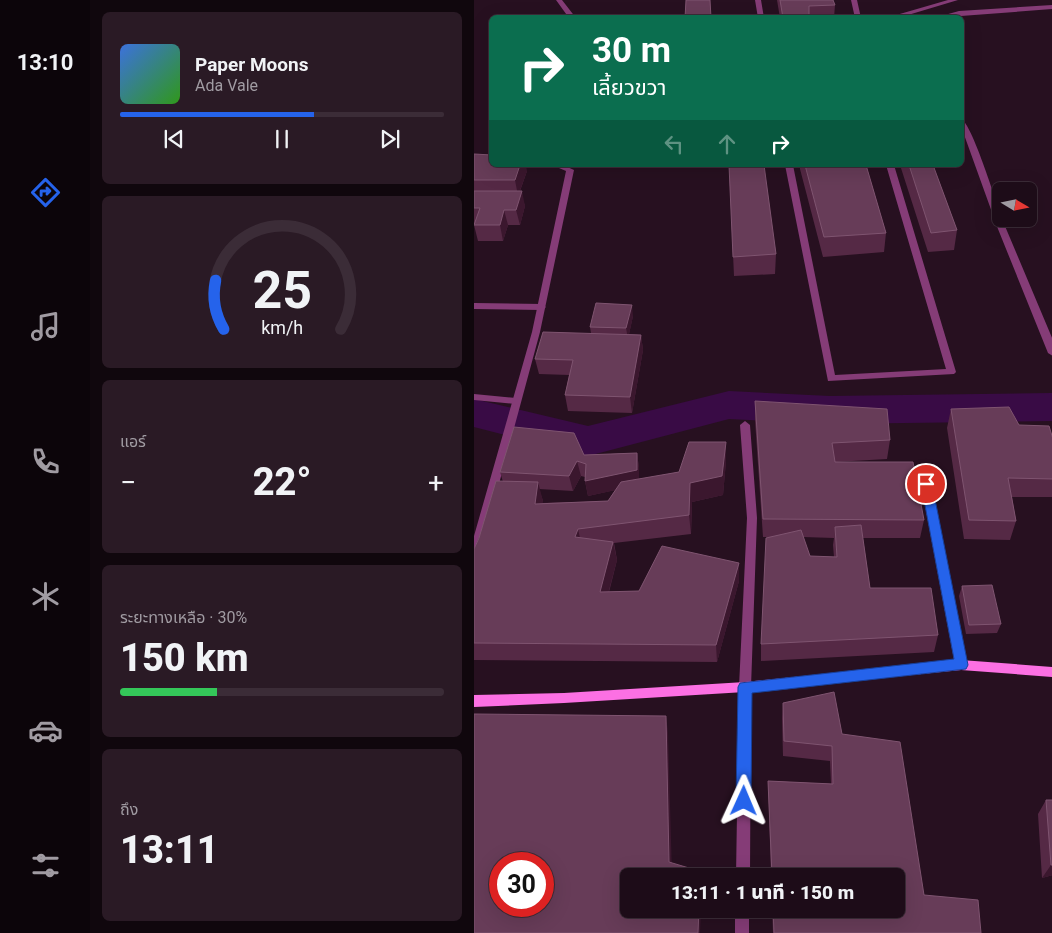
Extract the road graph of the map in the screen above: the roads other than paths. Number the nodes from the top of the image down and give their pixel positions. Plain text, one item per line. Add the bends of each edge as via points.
1 (559, 0) edge
2 (758, 0) edge
3 (854, 0) edge
4 (954, 0) edge
5 (1052, 7) edge
6 (571, 15) edge
7 (760, 15) edge
8 (857, 15) edge
9 (900, 15) edge
10 (950, 15) edge
11 (964, 126) edge
12 (562, 167) edge
13 (789, 167) edge
14 (891, 167) edge
15 (474, 306) edge
16 (542, 307) junction
17 (1052, 352) edge
18 (474, 397) edge
19 (515, 404) junction
20 (745, 425) dead end
21 (926, 484) dead end
22 (474, 548) edge
23 (962, 665) junction
24 (1052, 672) edge
25 (745, 687) junction
26 (474, 701) edge
27 (743, 868) edge
28 (742, 918) edge
29 (742, 933) edge

1 - 6 street
2 - 7 street
3 - 8 street
4 - 9 street
5 - 10 street
11 - 17 street
12 - 16 street via 570,170
13 - 14 street via 831,379 951,372
15 - 16 street
16 - 19 street
18 - 19 street
19 - 22 street
20 - 25 street via 752,518
21 - 23 street
23 - 24 street
23 - 25 street
25 - 26 street
25 - 27 street
28 - 29 street

